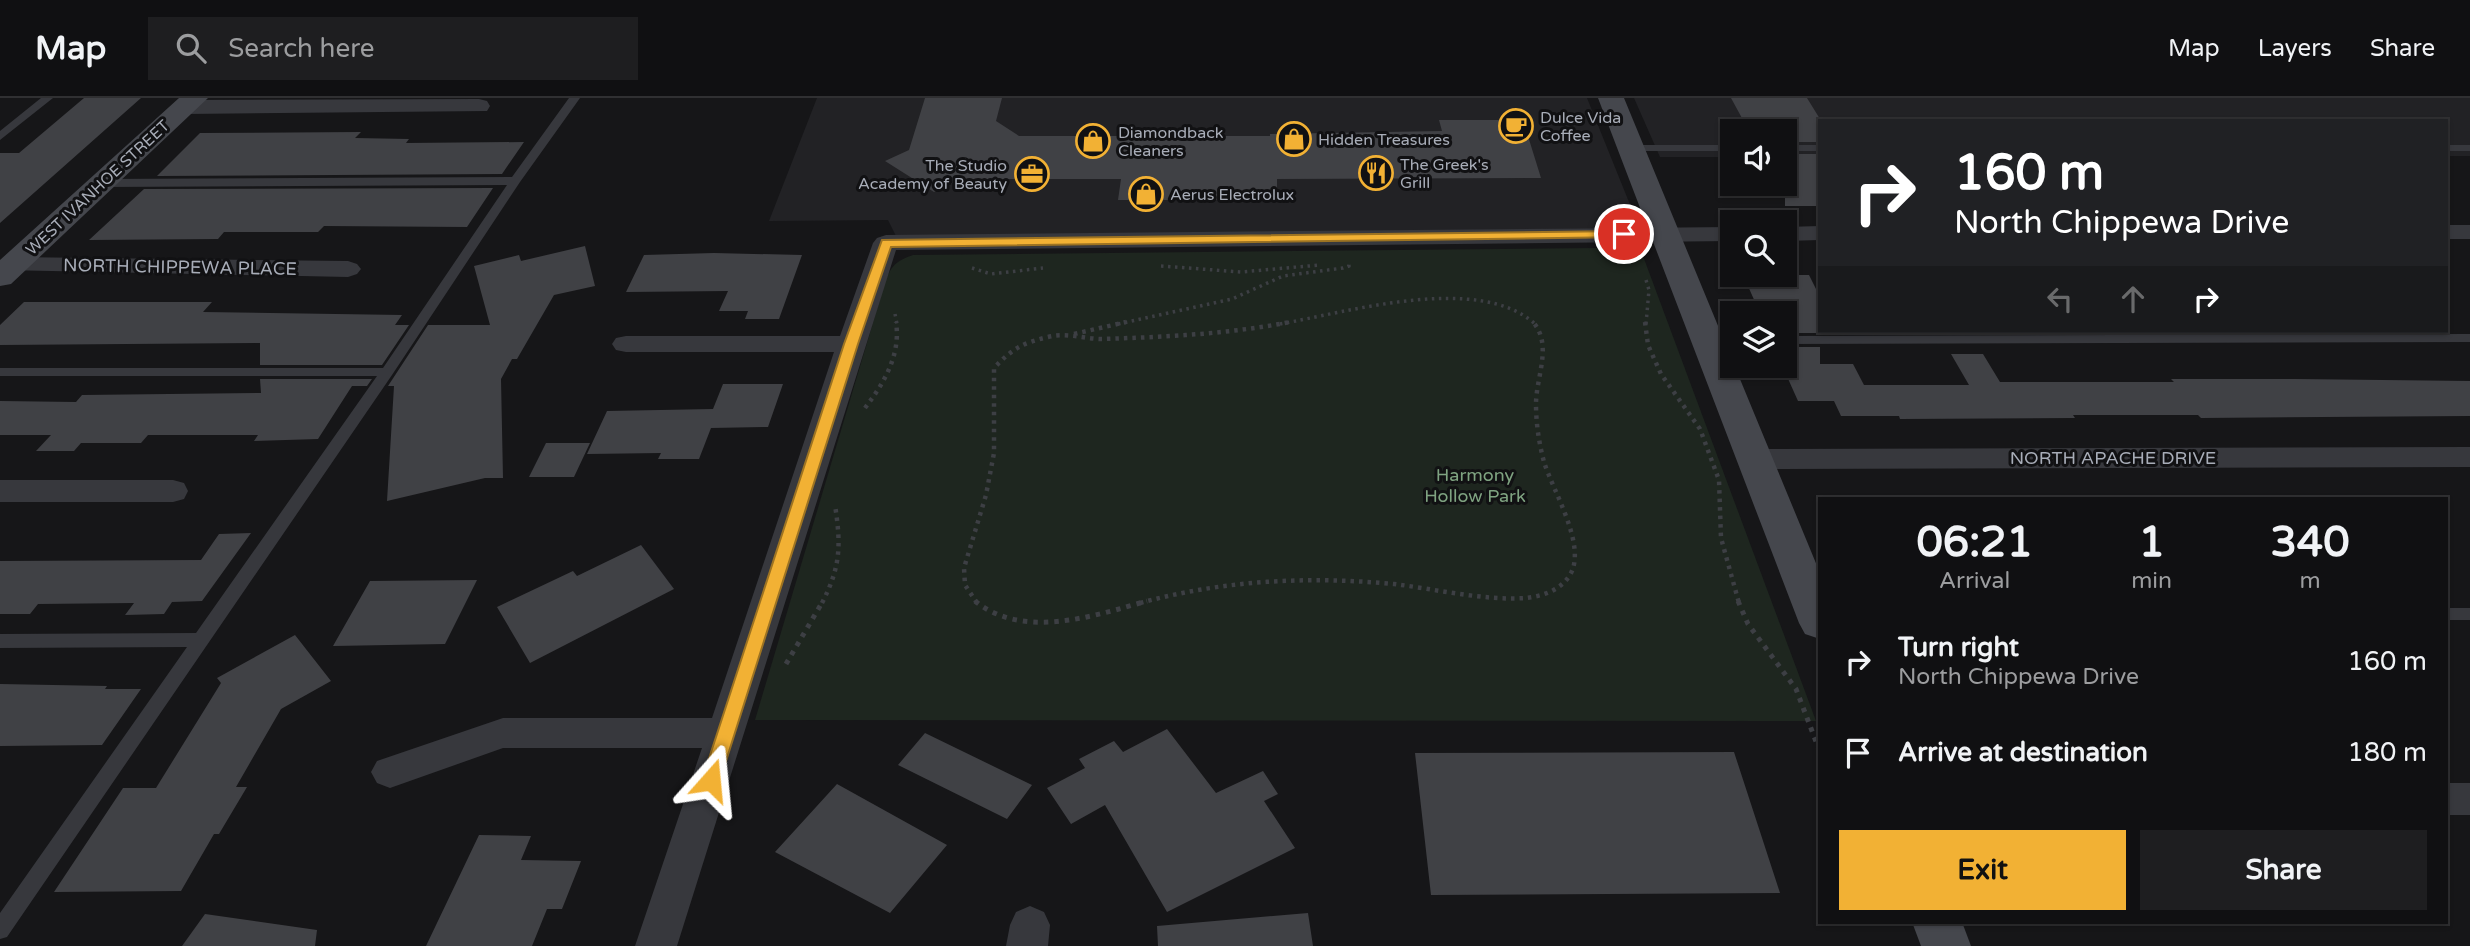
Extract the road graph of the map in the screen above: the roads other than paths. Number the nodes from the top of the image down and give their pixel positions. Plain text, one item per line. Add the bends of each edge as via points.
1 (48, 98) edge
2 (575, 98) edge
3 (1611, 98) edge
4 (190, 103) edge
5 (479, 106) dead end
6 (0, 137) edge
7 (1630, 148) junction
8 (1720, 148) edge
9 (1797, 148) edge
10 (1818, 148) edge
11 (2448, 148) edge
12 (2470, 149) edge
13 (514, 181) junction
14 (102, 183) junction
15 (2448, 232) edge
16 (2470, 232) edge
17 (1818, 233) edge
18 (1664, 234) junction
19 (1720, 234) edge
20 (1797, 234) edge
21 (348, 269) dead end
22 (6, 271) edge
23 (2470, 338) edge
24 (1720, 340) edge
25 (1797, 340) edge
26 (626, 344) dead end
27 (851, 344) junction
28 (0, 372) edge
29 (387, 372) junction
30 (1732, 378) edge
31 (2470, 457) edge
32 (1757, 459) junction
33 (0, 491) edge
34 (173, 491) dead end
35 (2448, 614) edge
36 (2470, 614) edge
37 (1818, 616) edge
38 (200, 640) junction
39 (0, 641) edge
40 (727, 733) junction
41 (390, 772) dead end
42 (2470, 799) edge
43 (2448, 800) edge
44 (1938, 924) edge
45 (0, 930) edge
46 (656, 946) edge
47 (1946, 946) edge

1 - 6 lane
2 - 13 lane
3 - 7 street
4 - 5 street
4 - 14 street, WEST IVANHOE STREET
7 - 8 lane
7 - 18 street
9 - 10 lane
11 - 12 lane
13 - 14 lane
13 - 29 lane
14 - 22 street, WEST IVANHOE STREET
15 - 16 street
17 - 20 street
18 - 19 street
18 - 24 street
18 - 27 street via 886,243
21 - 22 street, NORTH CHIPPEWA PLACE
23 - 25 lane
26 - 27 street
27 - 40 street
28 - 29 lane
29 - 38 lane
30 - 32 street
31 - 32 street, NORTH APACHE DRIVE
32 - 37 street
33 - 34 street
35 - 36 lane
38 - 39 lane
38 - 45 lane
40 - 41 street via 503,733
40 - 46 street
42 - 43 street
44 - 47 street

